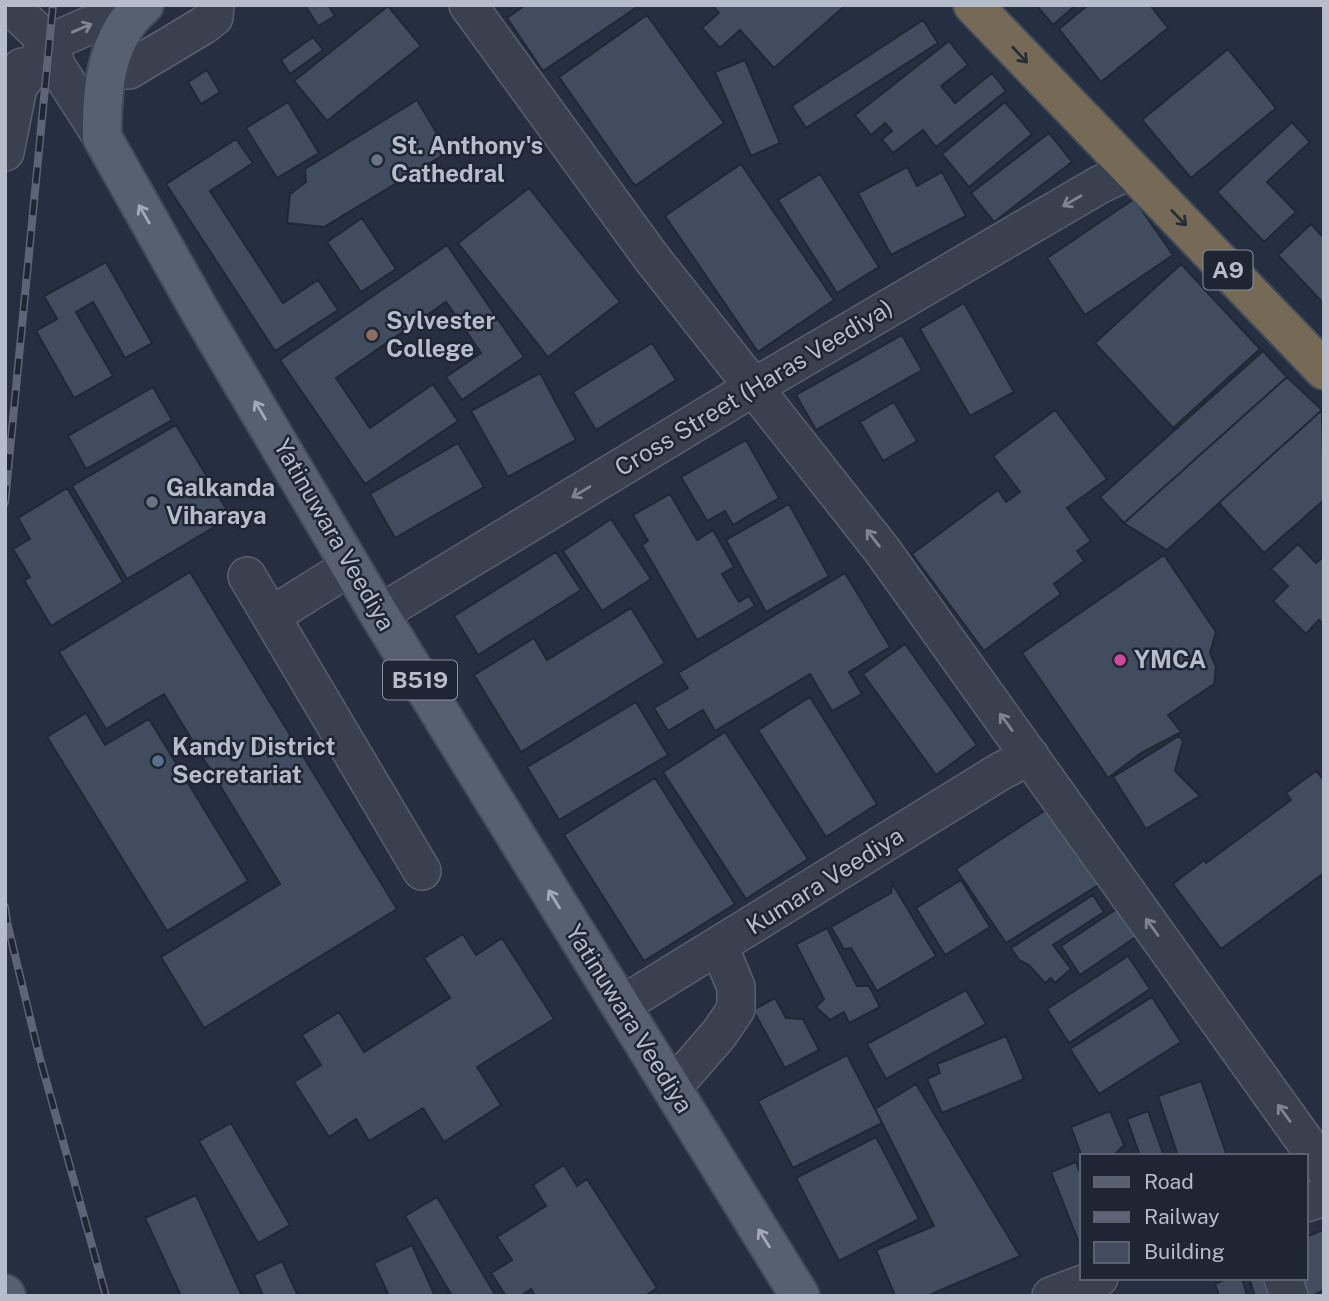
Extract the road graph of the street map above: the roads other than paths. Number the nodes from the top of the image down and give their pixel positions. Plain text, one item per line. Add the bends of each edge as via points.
1 (215, 5) edge
2 (468, 5) edge
3 (974, 5) edge
4 (9, 6) edge
5 (133, 6) edge
6 (49, 43) junction
7 (123, 57) junction
8 (17, 89) junction
9 (102, 137) junction
10 (8, 142) edge
11 (1132, 169) junction
12 (1324, 370) edge
13 (754, 387) junction
14 (351, 566) junction
15 (247, 576) dead end
16 (379, 614) junction
17 (271, 616) junction
18 (1030, 756) junction
19 (422, 871) dead end
20 (719, 946) junction
21 (620, 1006) junction
22 (672, 1088) junction
23 (1324, 1168) edge
24 (1095, 1280) edge
25 (800, 1296) edge
26 (1051, 1296) edge

1 - 7 street via 214,17 204,25
2 - 13 street via 651,257
3 -> 11 highway, A9
4 - 6 street
4 - 8 street via 23,42
6 -> 5 street
5 - 7 main road, Yatinuwara Veediya
6 - 8 street
6 - 9 street via 57,67
7 - 9 main road, Yatinuwara Veediya / B519 via 104,81
8 - 10 street
9 - 10 street via 64,104 45,97 25,107
14 -> 9 main road, Yatinuwara Veediya / B519
11 -> 12 highway, A9
11 -> 13 street, Cross Street (Haras Veediya)
13 -> 16 street, Cross Street (Haras Veediya)
18 -> 13 street via 882,550
14 - 16 main road, Yatinuwara Veediya / B519
14 - 17 street
15 - 17 street
21 -> 16 main road, Yatinuwara Veediya / B519
17 - 19 street
18 - 20 street, Kumara Veediya
23 -> 18 street
20 - 21 street, Kumara Veediya
20 - 22 street via 736,987 736,1009
21 - 22 main road, Yatinuwara Veediya / B519
25 -> 22 main road, Yatinuwara Veediya / B519
24 - 26 street

